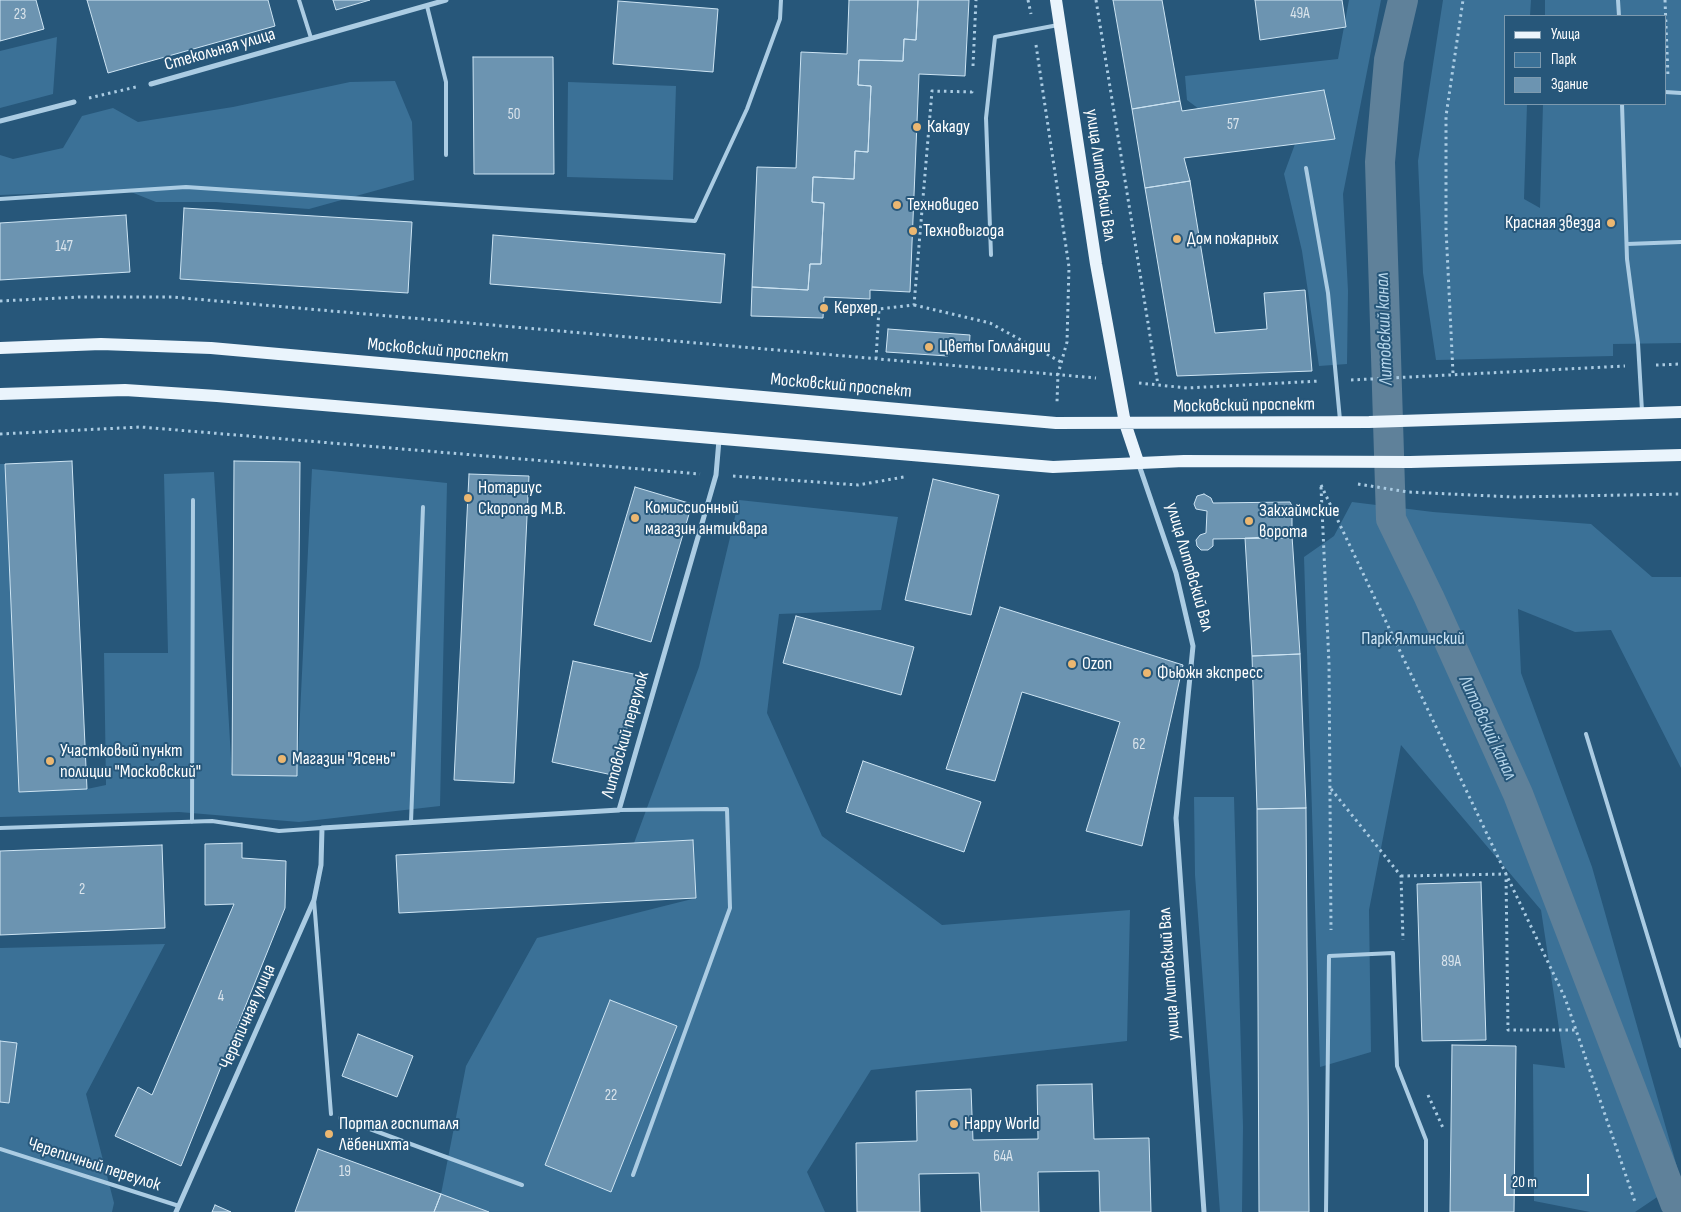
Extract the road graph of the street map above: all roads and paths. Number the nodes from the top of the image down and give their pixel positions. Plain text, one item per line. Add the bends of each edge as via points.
1 (299, 0) edge
2 (446, 0) edge
3 (781, 0) edge
4 (976, 0) edge
5 (1028, 0) edge
6 (1056, 0) edge
7 (1096, 0) edge
8 (1464, 0) edge
9 (1618, 0) edge
10 (1665, 0) edge
11 (426, 6) junction
12 (1619, 15) edge
13 (1666, 15) edge
14 (1060, 24) junction
15 (1666, 26) edge
16 (1034, 30) junction
17 (311, 38) junction
18 (973, 73) dead end
19 (1668, 78) dead end
20 (972, 83) dead end
21 (151, 84) joint
22 (1666, 92) edge
23 (1681, 93) edge
24 (74, 102) joint
25 (1622, 105) edge
26 (0, 121) edge
27 (446, 155) dead end
28 (1306, 168) dead end
29 (0, 199) edge
30 (1681, 242) edge
31 (1627, 244) junction
32 (991, 255) dead end
33 (0, 301) edge
34 (914, 305) junction
35 (0, 348) edge
36 (876, 359) junction
37 (1061, 362) junction
38 (1681, 364) edge
39 (1639, 365) junction
40 (1453, 373) junction
41 (1058, 374) junction
42 (1117, 380) junction
43 (1336, 380) junction
44 (1158, 385) junction
45 (0, 394) edge
46 (1681, 412) edge
47 (1642, 414) junction
48 (1340, 422) junction
49 (1125, 423) junction
50 (0, 434) edge
51 (719, 439) junction
52 (1681, 455) edge
53 (1138, 462) junction
54 (716, 475) junction
55 (910, 476) dead end
56 (1321, 479) dead end
57 (1321, 486) junction
58 (1371, 486) dead end
59 (1681, 494) edge
60 (193, 500) dead end
61 (423, 507) dead end
62 (1586, 734) dead end
63 (619, 810) junction
64 (192, 822) junction
65 (411, 822) junction
66 (0, 828) edge
67 (322, 828) junction
68 (1506, 874) junction
69 (1401, 876) dead end
70 (314, 900) junction
71 (1331, 930) dead end
72 (1576, 1030) junction
73 (1681, 1046) edge
74 (331, 1114) dead end
75 (340, 1118) dead end
76 (0, 1149) edge
77 (633, 1175) dead end
78 (522, 1185) dead end
79 (1635, 1202) dead end
80 (179, 1206) junction
81 (176, 1212) edge
82 (1204, 1212) edge
83 (1326, 1212) edge
84 (1426, 1212) edge

1 - 17 lane
2 - 11 street, Стекольная улица
3 - 29 lane via 780,19 747,109 695,221 186,187
4 - 18 path
5 - 16 path
6 - 14 main road, улица Литовский Вал
7 - 44 path
8 - 40 path via 1446,116 1446,228
9 - 12 lane
10 - 13 path
11 - 17 street, Стекольная улица
11 - 27 lane via 446,82
14 - 16 lane
14 - 42 main road, улица Литовский Вал
15 - 19 path
16 - 32 lane via 995,37 986,118
16 - 37 path via 1069,267 1067,342
17 - 21 street, Стекольная улица
20 - 34 path via 972,92 932,91
21 - 24 path, Стекольная улица
22 - 23 lane
24 - 26 street
25 - 31 lane
28 - 43 lane via 1328,293
30 - 31 lane
31 - 39 lane
33 - 36 path via 172,297
34 - 36 path via 879,309
34 - 37 path via 990,323
35 - 49 main road, Московский проспект via 101,344 211,348 1056,423
36 - 41 path
37 - 41 path
38 - 39 path
39 - 40 path
39 - 47 lane
40 - 43 path
41 - 42 path
42 - 44 path
42 - 49 main road, улица Литовский Вал
43 - 44 path via 1187,388
43 - 48 lane
45 - 51 main road via 125,390
46 - 47 main road, Московский проспект
47 - 48 main road, Московский проспект
48 - 49 main road, Московский проспект
49 - 53 main road, улица Литовский Вал
50 - 54 path via 141,427
51 - 53 main road via 1053,467
51 - 54 street, Литовский переулок
52 - 53 main road via 1410,462
53 - 82 street, улица Литовский Вал via 1176,574 1193,646 1176,818
54 - 55 path via 858,485
54 - 63 street, Литовский переулок
56 - 57 path
57 - 68 path
57 - 71 path via 1329,664
58 - 59 path via 1408,492 1514,497
60 - 64 lane
61 - 65 lane
62 - 73 lane
63 - 65 street, Литовский переулок
63 - 77 lane via 726,809 730,908
64 - 66 lane
64 - 67 lane via 278,831
65 - 67 street, Литовский переулок
67 - 70 street, Черепичная улица via 321,864
68 - 69 path
68 - 72 path via 1565,998
68 - 72 path via 1508,1030
70 - 74 lane
70 - 80 street, Черепичная улица
72 - 79 path
75 - 78 lane
76 - 80 lane, Черепичный переулок
80 - 81 street, Черепичная улица
83 - 84 lane via 1328,956 1393,953 1397,1066 1426,1140

